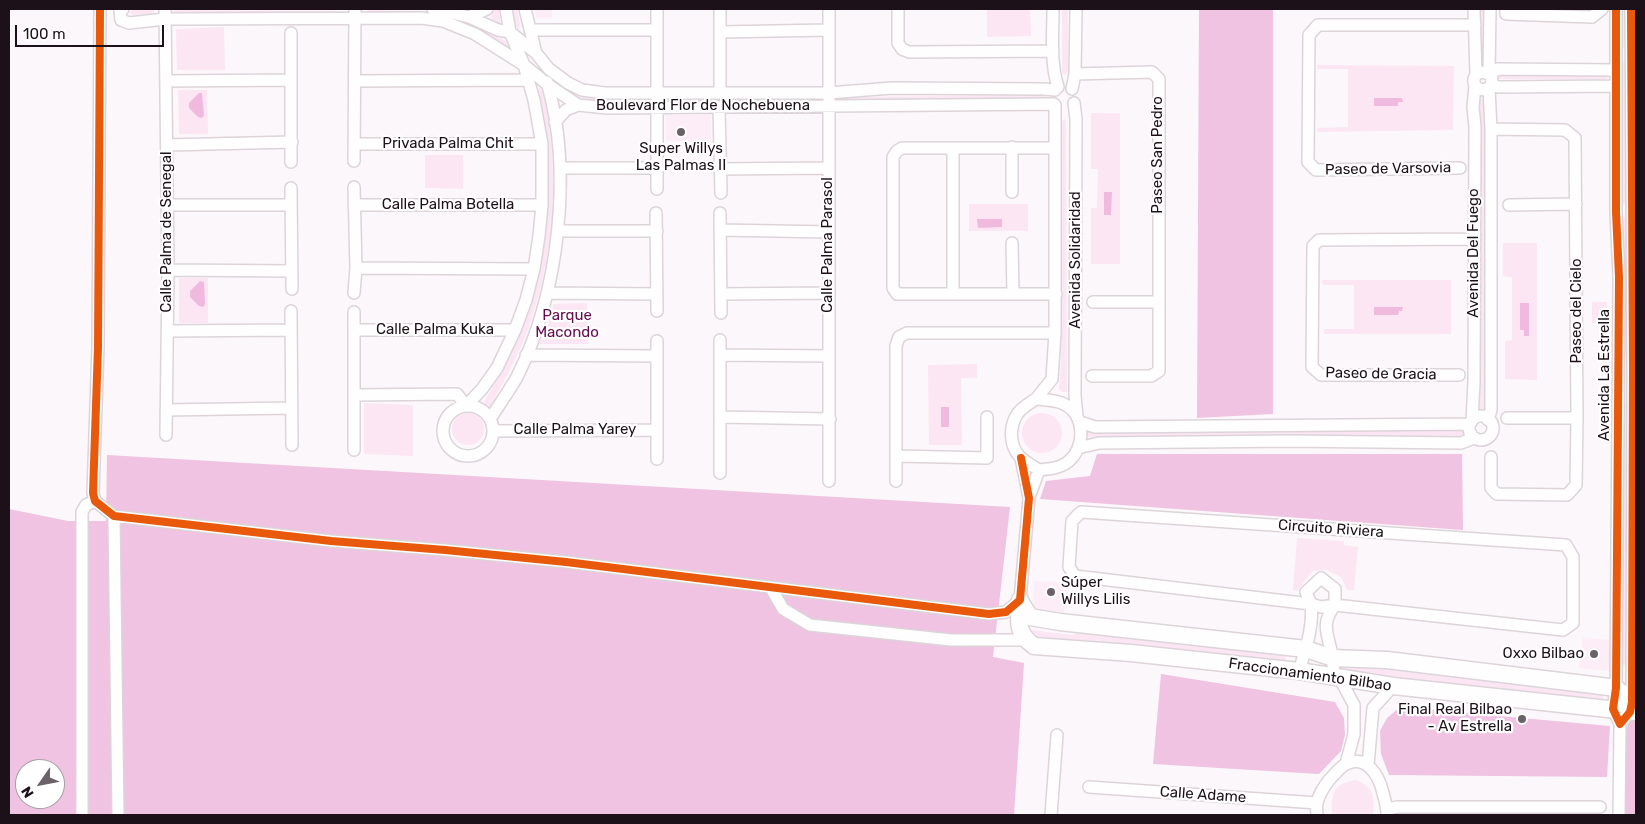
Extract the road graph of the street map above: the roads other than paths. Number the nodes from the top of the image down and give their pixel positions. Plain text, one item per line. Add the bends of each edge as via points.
1 (100, 9) edge
2 (433, 9) edge
3 (487, 9) edge
4 (506, 9) edge
5 (524, 9) edge
6 (656, 9) edge
7 (720, 9) edge
8 (828, 9) edge
9 (898, 9) edge
10 (1053, 9) edge
11 (1076, 9) edge
12 (1474, 9) edge
13 (1490, 9) edge
14 (1506, 9) edge
15 (1602, 9) edge
16 (1616, 9) edge
17 (1631, 9) edge
18 (122, 14) edge
19 (355, 14) edge
20 (468, 17) junction
21 (165, 19) edge
22 (100, 25) junction
23 (1470, 25) junction
24 (530, 30) junction
25 (656, 30) junction
26 (828, 30) junction
27 (510, 32) junction
28 (720, 32) junction
29 (291, 33) dead end
30 (1047, 51) junction
31 (536, 53) junction
32 (1616, 54) junction
33 (1631, 55) junction
34 (524, 65) junction
35 (1616, 70) junction
36 (1075, 74) junction
37 (291, 80) junction
38 (528, 80) junction
39 (1476, 80) junction
40 (166, 81) junction
41 (356, 81) junction
42 (1490, 81) junction
43 (547, 84) junction
44 (1616, 86) junction
45 (1057, 88) junction
46 (1072, 89) junction
47 (720, 92) junction
48 (828, 92) junction
49 (656, 93) junction
50 (1074, 103) junction
51 (1055, 104) junction
52 (578, 105) junction
53 (718, 106) junction
54 (829, 107) junction
55 (1634, 107) edge
56 (657, 108) junction
57 (555, 122) junction
58 (1495, 129) junction
59 (1633, 136) edge
60 (292, 142) junction
61 (355, 144) junction
62 (542, 144) junction
63 (167, 145) junction
64 (1012, 147) junction
65 (953, 148) junction
66 (1055, 148) junction
67 (291, 162) dead end
68 (354, 162) dead end
69 (560, 168) junction
70 (658, 168) junction
71 (828, 168) junction
72 (1460, 168) dead end
73 (719, 169) junction
74 (354, 187) dead end
75 (291, 188) dead end
76 (657, 189) dead end
77 (1012, 192) dead end
78 (720, 193) dead end
79 (1576, 204) junction
80 (291, 205) junction
81 (354, 205) junction
82 (542, 205) junction
83 (1509, 205) dead end
84 (167, 206) junction
85 (1616, 212) junction
86 (656, 213) dead end
87 (720, 213) dead end
88 (1632, 213) junction
89 (720, 230) junction
90 (558, 231) junction
91 (656, 231) junction
92 (829, 232) junction
93 (1470, 239) junction
94 (1012, 243) dead end
95 (356, 268) junction
96 (534, 268) junction
97 (168, 270) junction
98 (292, 271) junction
99 (292, 289) dead end
100 (1634, 289) edge
101 (354, 293) dead end
102 (547, 293) junction
103 (828, 293) junction
104 (1013, 293) junction
105 (656, 294) junction
106 (720, 294) junction
107 (953, 294) junction
108 (1056, 294) junction
109 (1093, 302) dead end
110 (1158, 302) junction
111 (1634, 310) edge
112 (291, 311) dead end
113 (354, 312) dead end
114 (657, 312) dead end
115 (721, 313) dead end
116 (291, 330) junction
117 (354, 330) junction
118 (515, 330) junction
119 (167, 331) junction
120 (1055, 333) junction
121 (720, 340) dead end
122 (657, 341) dead end
123 (526, 355) junction
124 (720, 355) junction
125 (657, 356) junction
126 (829, 356) junction
127 (1618, 366) junction
128 (1633, 366) junction
129 (1459, 375) dead end
130 (1092, 376) dead end
131 (1618, 392) junction
132 (1633, 393) junction
133 (355, 395) junction
134 (1036, 399) junction
135 (466, 406) junction
136 (291, 408) junction
137 (166, 410) junction
138 (721, 417) junction
139 (987, 418) dead end
140 (1507, 418) dead end
141 (1578, 418) junction
142 (490, 419) junction
143 (830, 419) junction
144 (1078, 420) junction
145 (1488, 420) junction
146 (1471, 422) junction
147 (657, 430) junction
148 (494, 431) junction
149 (166, 435) dead end
150 (1474, 438) junction
151 (292, 445) dead end
152 (1078, 448) junction
153 (354, 450) dead end
154 (897, 456) junction
155 (1490, 457) dead end
156 (657, 458) dead end
157 (1021, 458) junction
158 (1634, 463) edge
159 (1039, 470) junction
160 (720, 473) dead end
161 (830, 481) dead end
162 (896, 481) dead end
163 (1029, 498) junction
164 (95, 501) junction
165 (114, 516) junction
166 (771, 588) junction
167 (1020, 600) junction
168 (1311, 604) junction
169 (1335, 605) junction
170 (1026, 640) junction
171 (1307, 641) junction
172 (1333, 658) junction
173 (1299, 672) junction
174 (1338, 678) junction
175 (1393, 686) junction
176 (1616, 688) junction
177 (1613, 709) junction
178 (1631, 711) edge
179 (1057, 735) dead end
180 (1346, 764) junction
181 (1368, 765) junction
182 (1089, 787) dead end
183 (1317, 803) junction
184 (1600, 807) dead end
185 (1387, 812) edge
186 (82, 815) edge
187 (118, 815) edge
188 (1051, 815) edge
189 (1317, 815) edge
190 (1619, 815) edge

1 - 22 street
2 - 20 street, Boulevard Flor de Nochebuena
3 - 20 street
4 - 27 street
5 - 24 street
6 - 25 street
7 - 28 street
8 - 26 street, Calle Palma Parasol
9 - 30 street via 898,43 909,52
10 - 30 street
11 - 36 street
12 - 23 street, Avenida Del Fuego
13 - 42 street, Avenida Del Fuego
14 - 15 street via 1506,14 1592,17
16 - 32 street, Avenida La Estrella
17 - 33 street, Avenida La Estrella
18 - 21 street, Boulevard Flor de Nochebuena via 129,24
18 - 22 street, Boulevard Flor de Nochebuena
19 - 21 street, Boulevard Flor de Nochebuena
19 - 34 street, Boulevard Flor de Nochebuena via 443,22 475,34
19 - 41 street
20 - 27 street, Boulevard Flor de Nochebuena
21 - 40 street, Calle Palma de Senegal
22 - 164 street
23 - 39 street, Avenida Del Fuego
23 - 72 street, Paseo de Varsovia via 1318,25 1309,35 1308,162 1316,170
24 - 25 street
24 - 31 street
25 - 49 street
26 - 28 street
26 - 48 street, Calle Palma Parasol
27 - 31 street, Boulevard Flor de Nochebuena
27 - 34 street
28 - 47 street
29 - 37 street
30 - 45 street
31 - 43 street
31 - 49 street, Boulevard Flor de Nochebuena via 549,68 582,90
32 - 33 street
32 - 35 street, Avenida La Estrella
33 - 55 street, Avenida La Estrella
34 - 38 street
34 - 43 street, Boulevard Flor de Nochebuena
35 - 42 street via 1497,69
35 - 44 street, Avenida La Estrella
36 - 46 street
36 - 110 street, Paseo San Pedro via 1152,72 1159,79
37 - 40 street
37 - 60 street
38 - 41 street via 500,76
38 - 62 street
39 - 42 street via 1481,72
39 - 42 street via 1480,90 1486,90
39 - 93 street, Avenida Del Fuego
40 - 63 street, Calle Palma de Senegal
41 - 61 street
42 - 44 street via 1500,87
42 - 58 street, Avenida Del Fuego
43 - 52 street, Boulevard Flor de Nochebuena
43 - 57 street
44 - 85 street, Avenida La Estrella
45 - 46 street via 1066,86
45 - 48 street, Boulevard Flor de Nochebuena via 892,88
45 - 51 street via 1053,97
46 - 50 street
47 - 48 street, Boulevard Flor de Nochebuena
47 - 49 street, Boulevard Flor de Nochebuena
48 - 54 street, Calle Palma Parasol
49 - 56 street
50 - 51 street via 1064,109
50 - 144 street, Avenida Solidaridad via 1075,395
51 - 54 street, Boulevard Flor de Nochebuena
51 - 66 street, Avenida Solidaridad
52 - 56 street, Boulevard Flor de Nochebuena
52 - 57 street via 566,110
53 - 54 street, Boulevard Flor de Nochebuena
53 - 56 street, Boulevard Flor de Nochebuena
53 - 73 street
54 - 71 street, Calle Palma Parasol
55 - 59 street, Avenida La Estrella
56 - 70 street
57 - 69 street
58 - 79 street, Paseo del Cielo via 1565,130 1575,138
58 - 145 street, Avenida Del Fuego via 1491,410
59 - 88 street, Avenida La Estrella
60 - 63 street
60 - 67 street
61 - 62 street, Privada Palma Chit
61 - 68 street
62 - 82 street
63 - 84 street, Calle Palma de Senegal
64 - 65 street
64 - 66 street
64 - 77 street
65 - 107 street
65 - 107 street via 902,148 893,157 893,288 897,294
66 - 108 street, Avenida Solidaridad
69 - 70 street
69 - 90 street
70 - 76 street
71 - 73 street
71 - 92 street, Calle Palma Parasol
73 - 78 street
74 - 81 street
75 - 80 street
79 - 83 street
79 - 141 street, Paseo del Cielo
80 - 84 street
80 - 98 street
81 - 82 street, Calle Palma Botella
81 - 95 street
82 - 96 street
84 - 97 street, Calle Palma de Senegal
85 - 88 street
85 - 127 street, Avenida La Estrella
86 - 91 street
87 - 89 street
88 - 100 street, Avenida La Estrella
89 - 92 street
89 - 106 street
90 - 91 street
90 - 102 street
91 - 105 street
92 - 103 street, Calle Palma Parasol
93 - 129 street, Paseo de Gracia via 1319,240 1313,246 1312,367 1321,375
93 - 146 street, Avenida Del Fuego via 1474,382
94 - 104 street
95 - 96 street
95 - 101 street
96 - 118 street
97 - 98 street
97 - 119 street, Calle Palma de Senegal
98 - 99 street
100 - 111 street, Avenida La Estrella
102 - 105 street
102 - 123 street
103 - 106 street
103 - 126 street, Calle Palma Parasol
104 - 107 street
104 - 108 street
105 - 114 street
106 - 115 street
108 - 120 street, Avenida Solidaridad
109 - 110 street
110 - 130 street, Paseo San Pedro via 1159,371 1152,376
111 - 128 street, Avenida La Estrella
112 - 116 street
113 - 117 street, Calle Palma Kuka
116 - 119 street
116 - 136 street
117 - 118 street, Calle Palma Kuka
117 - 133 street, Calle Palma Kuka
118 - 135 street via 497,368
119 - 137 street, Calle Palma de Senegal
120 - 134 street, Avenida Solidaridad via 1052,379
120 - 154 street via 907,333 899,337 896,346
121 - 124 street
122 - 125 street, Calle Palma Yarey
123 - 125 street
123 - 142 street
124 - 126 street
124 - 138 street
125 - 147 street, Calle Palma Yarey
126 - 143 street, Calle Palma Parasol
127 - 128 street
127 - 131 street, Avenida La Estrella
128 - 132 street, Avenida La Estrella
131 - 132 street
131 - 176 street, Avenida La Estrella
132 - 158 street, Avenida La Estrella
133 - 135 street via 457,394
133 - 153 street, Calle Palma Kuka
134 - 144 street via 1064,404
134 - 157 street via 1024,406 1012,424 1013,445
135 - 142 street via 482,410
135 - 148 street via 448,416 444,425 448,445 461,454 476,454 485,449
136 - 137 street
136 - 151 street
137 - 149 street, Calle Palma de Senegal
138 - 143 street
138 - 160 street
139 - 154 street via 988,458
140 - 141 street
141 - 155 street, Paseo del Cielo via 1576,485 1567,495 1497,494 1491,488
142 - 148 street
143 - 161 street, Calle Palma Parasol
144 - 146 street via 1095,426
144 - 152 street
145 - 146 street via 1482,417
145 - 150 street via 1491,434 1481,440
146 - 150 street via 1470,431
147 - 148 street, Calle Palma Yarey
147 - 156 street, Calle Palma Yarey
150 - 152 street via 1461,443 1099,443
152 - 159 street via 1070,460 1059,467
154 - 162 street
157 - 159 street
157 - 163 street
158 - 178 street, Avenida La Estrella
159 - 163 street
163 - 167 street
164 - 165 street
164 - 186 street via 86,504 82,512
165 - 166 street via 331,541 566,562
165 - 187 street
166 - 167 street via 989,614 1006,612
166 - 170 street via 784,608 810,625 952,640
167 - 170 main road via 1019,630
167 - 171 main road, Fraccionamiento Bilbao via 1030,618 1065,623
168 - 169 street, Circuito Riviera via 1321,607
168 - 169 street via 1306,592 1321,578 1335,589
168 - 169 street, Circuito Riviera via 1075,576 1069,567 1072,522 1081,512 1566,545 1573,557 1573,623 1563,630
168 - 171 street
169 - 172 street via 1328,614 1326,634
170 - 173 main road, Fraccionamiento Bilbao via 1034,646 1131,653
171 - 172 main road, Fraccionamiento Bilbao
171 - 173 street
172 - 174 street via 1331,669
172 - 176 main road, Fraccionamiento Bilbao via 1387,660
173 - 174 main road, Fraccionamiento Bilbao
174 - 175 main road, Fraccionamiento Bilbao
174 - 180 street via 1354,705 1354,734
175 - 177 main road, Fraccionamiento Bilbao
175 - 181 street via 1373,708
176 - 177 street, Avenida La Estrella
176 - 178 main road
177 - 178 main road, Fraccionamiento Bilbao
178 - 190 street, Avenida La Estrella
179 - 188 street
180 - 181 street
180 - 183 street via 1323,788
181 - 185 street via 1380,782
182 - 183 street, Calle Adame
183 - 189 street
184 - 185 street via 1397,807

